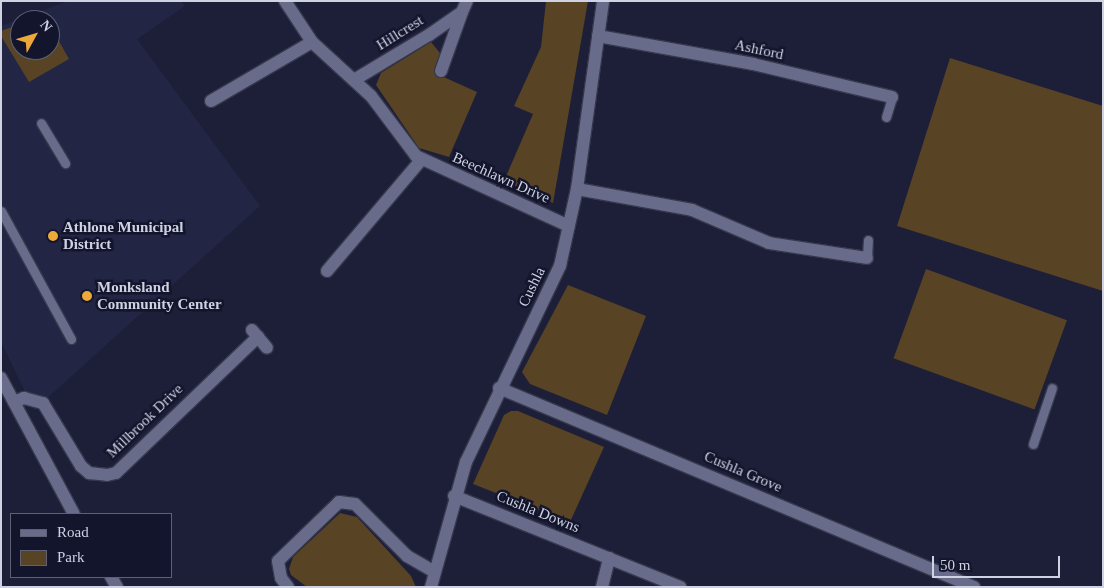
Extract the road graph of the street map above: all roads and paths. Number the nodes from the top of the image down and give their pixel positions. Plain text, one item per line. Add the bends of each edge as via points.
1 (285, 1) edge
2 (603, 1) edge
3 (464, 6) edge
4 (598, 36) junction
5 (312, 42) junction
6 (442, 71) dead end
7 (354, 80) junction
8 (892, 97) joint
9 (211, 102) dead end
10 (886, 117) dead end
11 (41, 123) dead end
12 (421, 160) junction
13 (66, 163) dead end
14 (577, 189) junction
15 (1, 210) edge
16 (569, 226) junction
17 (868, 240) dead end
18 (867, 258) joint
19 (328, 272) dead end
20 (71, 339) dead end
21 (267, 348) dead end
22 (1, 378) edge
23 (499, 388) junction
24 (1052, 388) dead end
25 (8, 397) edge
26 (1033, 444) dead end
27 (454, 496) junction
28 (73, 513) edge
29 (609, 558) junction
30 (435, 572) junction
31 (288, 587) edge
32 (431, 587) edge
33 (602, 587) edge
34 (680, 587) edge
35 (974, 587) edge

1 - 5 street, Beechlawn Drive
2 - 4 street, Cushla
3 - 6 street, Hillcrest
3 - 7 street, Hillcrest
4 - 8 street, Ashford via 753,64
4 - 14 street, Cushla
5 - 7 street, Beechlawn Drive
5 - 9 street
7 - 12 street, Beechlawn Drive
8 - 10 lane, Ashford
11 - 13 lane
12 - 16 street, Beechlawn Drive
12 - 19 street
14 - 16 street, Cushla
14 - 18 street via 692,210 769,243
15 - 20 lane
16 - 23 street, Cushla via 560,266
17 - 18 lane
21 - 25 street, Millbrook Drive via 255,333 116,473 107,475 89,473 81,466 43,403
22 - 25 street
23 - 27 street, Cushla
23 - 35 street, Cushla Grove
24 - 26 lane
25 - 28 street
27 - 29 street, Cushla Downs
27 - 30 street, Cushla
29 - 33 street
29 - 34 street, Cushla Downs
30 - 31 street via 406,556 355,504 339,502 278,561 278,571
30 - 32 street, Cushla

